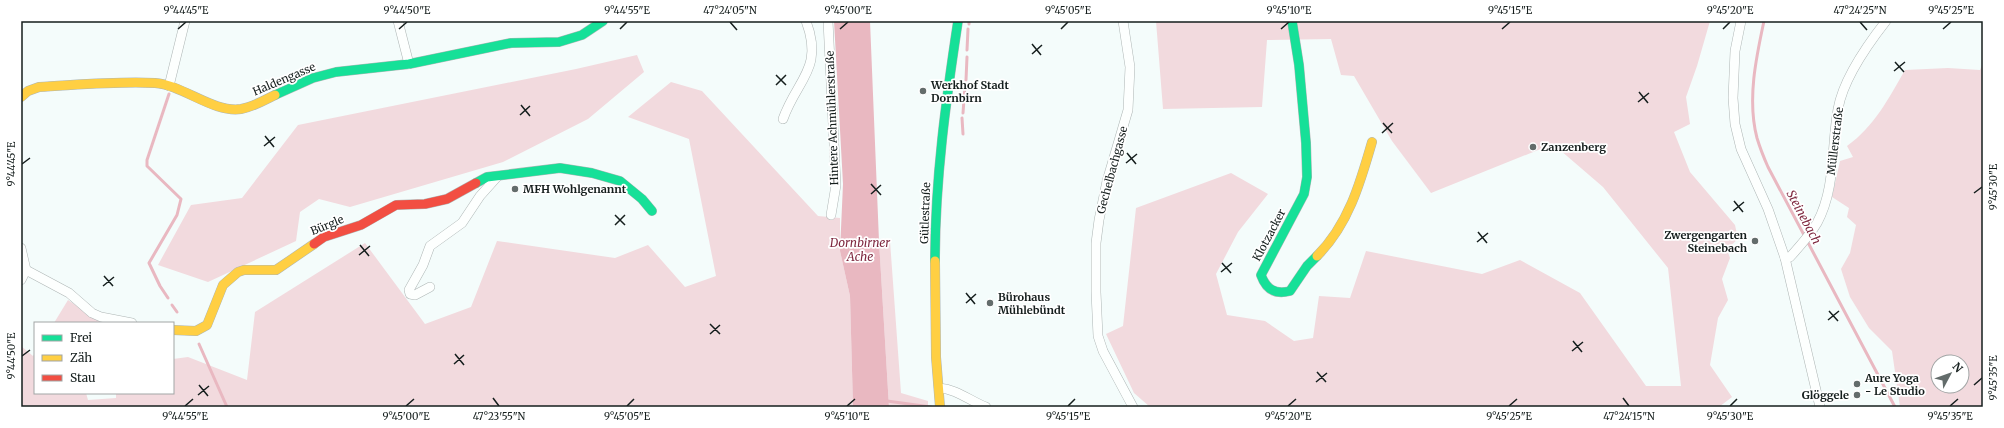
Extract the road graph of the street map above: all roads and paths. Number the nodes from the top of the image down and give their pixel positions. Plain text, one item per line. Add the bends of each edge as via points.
1 (175, 21) edge
2 (398, 21) edge
3 (603, 21) edge
4 (806, 21) edge
5 (828, 21) edge
6 (958, 21) edge
7 (1123, 21) edge
8 (1292, 21) edge
9 (1741, 21) edge
10 (1886, 21) edge
11 (185, 22) edge
12 (409, 64) junction
13 (169, 86) junction
14 (21, 97) edge
15 (783, 119) dead end
16 (1372, 142) dead end
17 (497, 177) junction
18 (652, 211) dead end
19 (831, 215) dead end
20 (21, 248) edge
21 (1785, 258) junction
22 (26, 270) junction
23 (21, 280) edge
24 (430, 287) dead end
25 (127, 322) edge
26 (174, 330) edge
27 (939, 388) junction
28 (940, 405) edge
29 (986, 407) edge
30 (1133, 407) edge
31 (1820, 407) edge

1 - 11 street
2 - 12 street
3 - 12 street, Haldengasse via 582,35 559,42 511,43
4 - 15 street, Hintere Achmühlerstraße via 811,36 811,62 807,75
5 - 19 street, Hintere Achmühlerstraße via 836,185
6 - 27 street, Gütlestraße via 944,114 938,178 935,273
7 - 30 street, Gechelbachgasse via 1130,67 1128,110 1107,181 1099,220 1096,243 1096,292 1098,336 1103,351
8 - 16 street, Klotzacker via 1300,64 1306,177 1304,194 1261,274 1270,290 1283,294 1290,291 1335,233 1353,204
9 - 21 street via 1735,51 1735,124 1741,149 1768,209
10 - 21 street, Müllerstraße via 1842,95 1838,109 1829,189 1822,210 1801,245 1790,257
11 - 13 street
12 - 13 street, Haldengasse via 336,72 313,78 241,109 224,108
13 - 14 street, Haldengasse via 156,83 122,83 39,87
17 - 18 street, Bürgle via 560,168 592,173 620,181
17 - 24 street via 480,196 462,223 430,246 409,290 410,294 415,295
17 - 26 street, Bürgle via 487,177 447,199 425,204 396,205 361,225 324,237 276,270 238,272 223,285 207,325 196,331
20 - 22 street
21 - 31 street
22 - 23 street
22 - 25 street via 69,293 92,313
27 - 28 street, Gütlestraße
27 - 29 street via 953,391

